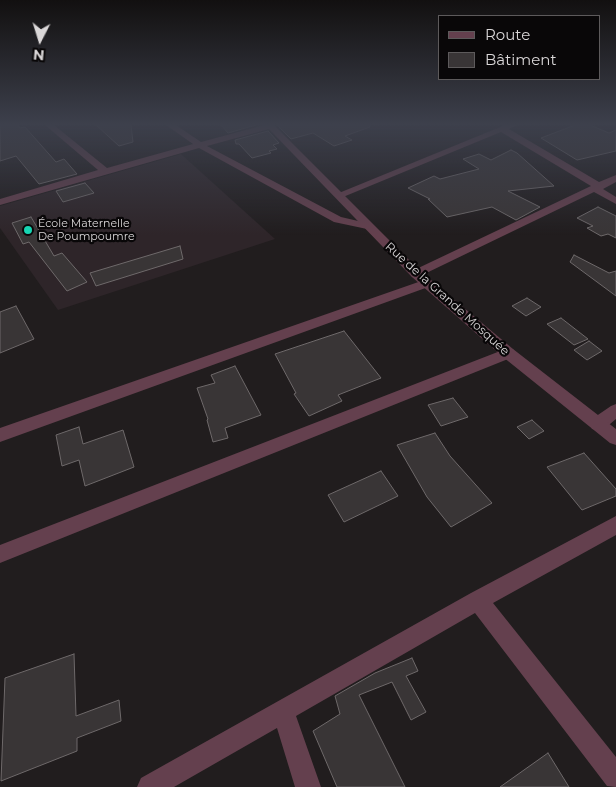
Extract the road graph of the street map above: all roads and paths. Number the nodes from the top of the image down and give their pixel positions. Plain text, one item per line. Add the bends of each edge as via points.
1 (94, 162) edge
2 (141, 162) edge
3 (230, 162) edge
4 (305, 162) edge
5 (417, 162) edge
6 (555, 162) edge
7 (105, 171) junction
8 (616, 178) edge
9 (597, 188) junction
10 (338, 195) junction
11 (616, 201) edge
12 (0, 202) edge
13 (367, 226) junction
14 (421, 279) junction
15 (508, 353) junction
16 (616, 410) edge
17 (598, 424) junction
18 (0, 435) edge
19 (616, 438) edge
20 (616, 524) edge
21 (0, 554) edge
22 (478, 600) junction
23 (283, 711) junction
24 (616, 777) edge
25 (150, 787) edge
26 (308, 787) edge

1 - 7 street
2 - 7 street
3 - 13 street via 338,220
4 - 10 street, Rue de la Grande Mosquée
5 - 10 street
6 - 9 street
7 - 12 street
8 - 9 street
9 - 11 street
9 - 14 street
10 - 13 street, Rue de la Grande Mosquée
13 - 14 street, Rue de la Grande Mosquée
14 - 15 street, Rue de la Grande Mosquée
14 - 18 street
15 - 17 street, Rue de la Grande Mosquée
15 - 21 street
16 - 17 street
17 - 19 street, Rue de la Grande Mosquée
20 - 22 street
22 - 23 street
22 - 24 street
23 - 25 street
23 - 26 street

